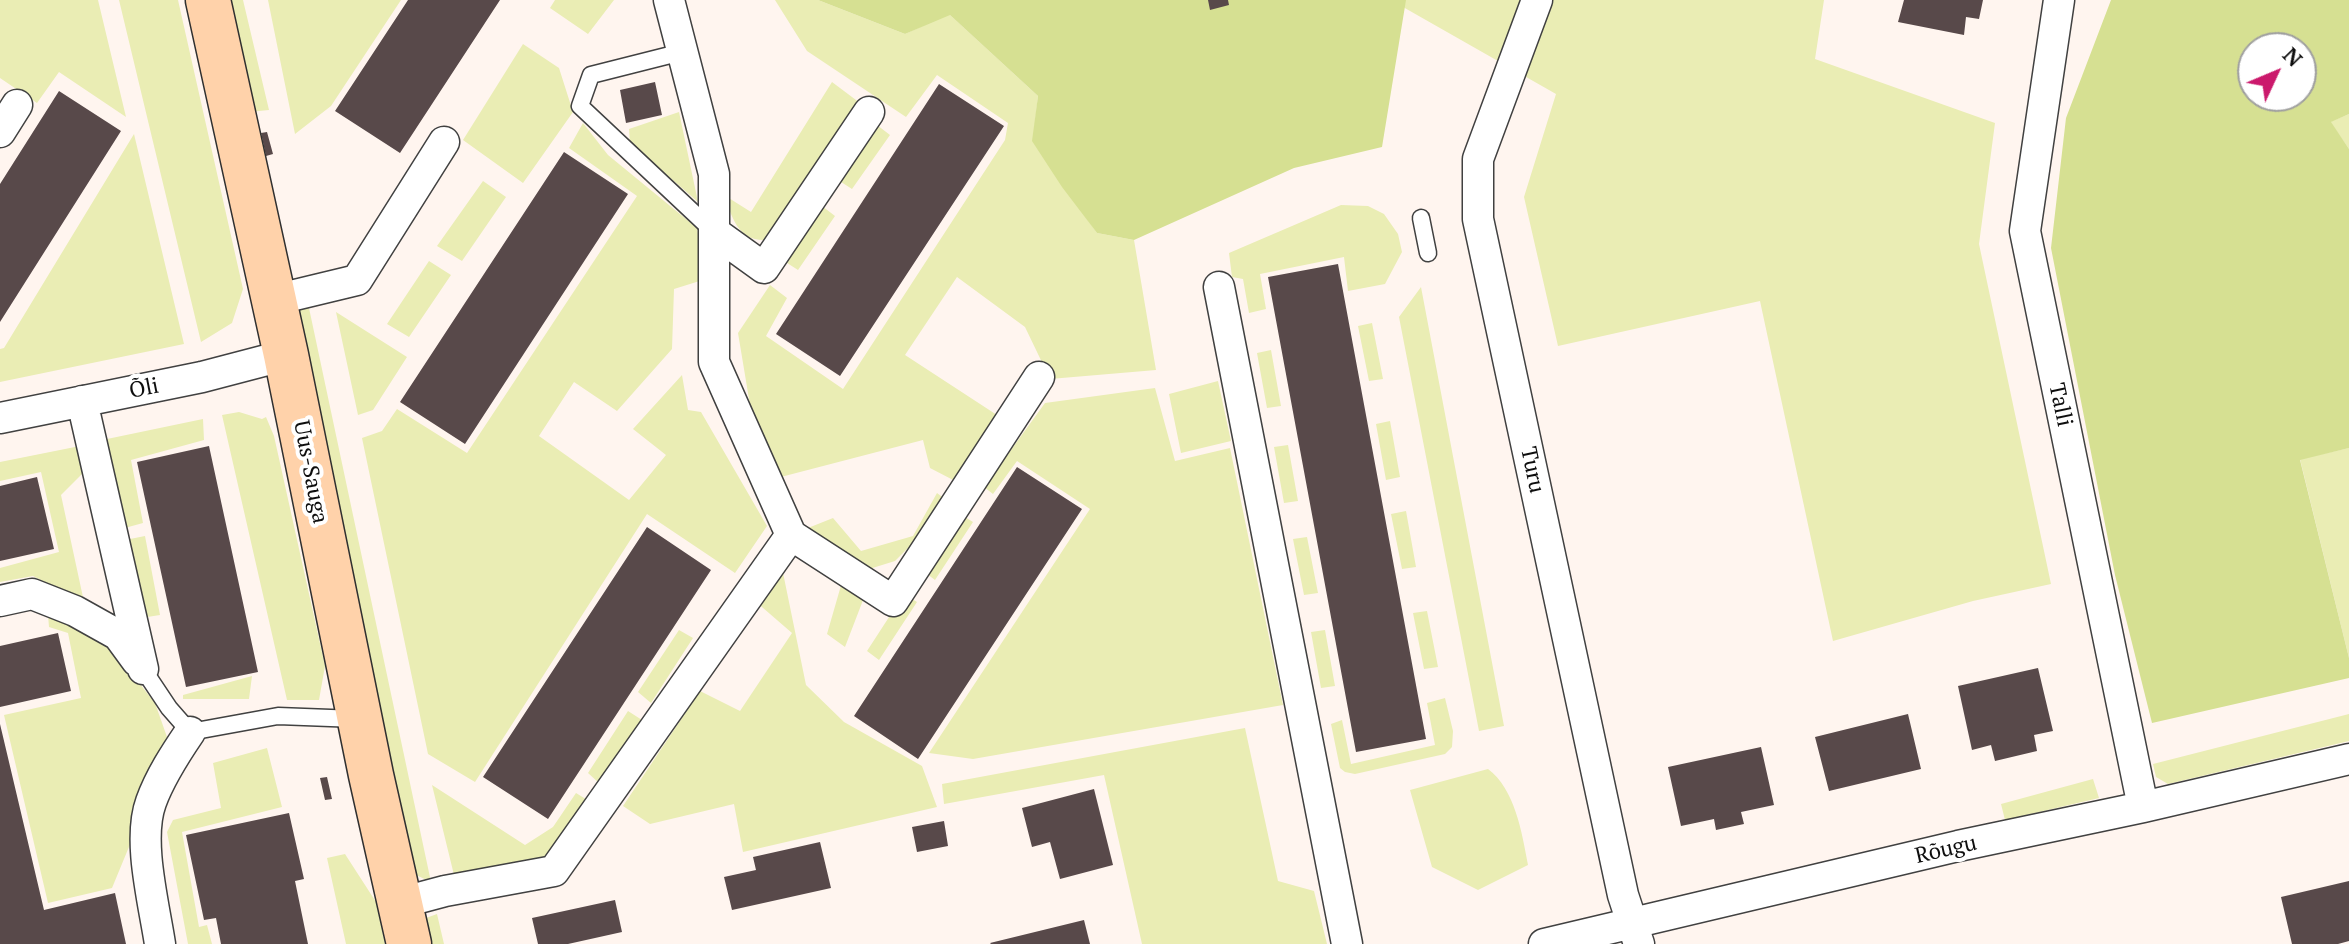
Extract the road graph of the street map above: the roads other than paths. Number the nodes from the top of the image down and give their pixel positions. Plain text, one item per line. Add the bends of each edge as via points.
1 (208, 0) edge
2 (669, 0) edge
3 (1537, 0) edge
4 (2059, 0) edge
5 (682, 52) junction
6 (17, 105) dead end
7 (869, 112) dead end
8 (0, 132) edge
9 (444, 142) dead end
10 (1421, 218) dead end
11 (714, 232) junction
12 (1428, 253) dead end
13 (1219, 287) dead end
14 (274, 300) junction
15 (286, 355) junction
16 (1039, 377) dead end
17 (82, 401) junction
18 (0, 418) edge
19 (791, 535) junction
20 (0, 601) edge
21 (143, 669) junction
22 (359, 719) junction
23 (190, 732) junction
24 (2349, 759) edge
25 (2143, 807) junction
26 (405, 924) edge
27 (1637, 934) edge
28 (160, 944) edge
29 (1347, 944) edge
30 (1544, 944) edge

1 - 14 street, Uus-Sauga
2 - 5 street
3 - 27 street, Turu via 1478,159 1478,219 1623,895
4 - 25 street, Talli via 2025,231
5 - 11 street via 714,174
5 - 11 lane via 591,75 580,106
6 - 8 street
7 - 11 street via 764,268
9 - 14 street via 357,280
10 - 12 lane
11 - 19 street via 714,362
13 - 29 street
14 - 15 street, Uus-Sauga
15 - 17 street, Õli
15 - 22 street, Uus-Sauga
16 - 19 street via 893,601
17 - 18 street, Õli
17 - 21 street
19 - 26 street via 554,871 445,891
20 - 21 street via 32,594 75,611 118,635
21 - 23 lane
22 - 23 lane via 278,716
22 - 26 street, Uus-Sauga
23 - 28 street via 150,805 145,851
24 - 25 street, Rõugu
25 - 27 street, Rõugu via 1958,846
27 - 30 street, Rõugu

